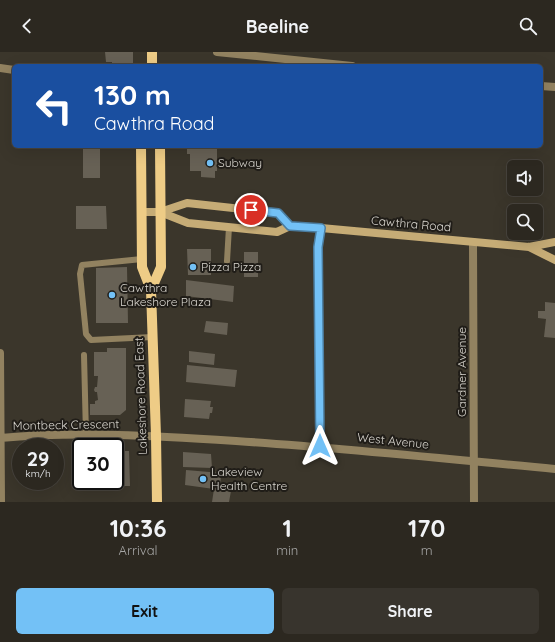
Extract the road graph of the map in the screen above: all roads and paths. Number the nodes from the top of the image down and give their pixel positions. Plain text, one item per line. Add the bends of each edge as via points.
1 (152, 52) edge
2 (217, 52) edge
3 (152, 64) edge
4 (333, 64) edge
5 (0, 68) edge
6 (12, 70) edge
7 (543, 86) edge
8 (555, 87) edge
9 (141, 148) edge
10 (160, 148) edge
11 (141, 212) junction
12 (160, 212) junction
13 (290, 226) junction
14 (229, 227) junction
15 (321, 228) junction
16 (473, 242) junction
17 (555, 242) edge
18 (529, 248) junction
19 (142, 259) junction
20 (555, 260) edge
21 (227, 261) dead end
22 (151, 290) junction
23 (153, 337) junction
24 (0, 353) edge
25 (84, 355) dead end
26 (86, 435) junction
27 (97, 435) joint
28 (156, 436) junction
29 (1, 438) edge
30 (320, 446) junction
31 (474, 461) junction
32 (555, 469) edge
33 (1, 502) edge
34 (156, 502) edge
35 (474, 502) edge

1 - 3 main road
2 - 4 street
5 - 6 street
7 - 8 street
9 - 11 main road, Lakeshore Road East
10 - 12 main road, Lakeshore Road East
11 - 12 main road, Cawthra Road
11 - 19 main road, Lakeshore Road East
12 - 13 main road, Cawthra Road via 187,203 238,208 278,213
12 - 14 main road, Cawthra Road via 188,223
12 - 22 main road, Lakeshore Road East via 161,267
13 - 14 main road, Cawthra Road via 277,232
13 - 15 main road, Cawthra Road
14 - 21 lane
15 - 16 main road, Cawthra Road
15 - 30 street via 318,247
16 - 18 main road, Cawthra Road
16 - 31 street, Gardner Avenue
17 - 18 main road, Cawthra Road
18 - 20 main road, Cawthra Road
19 - 22 main road, Lakeshore Road East via 142,267
19 - 23 lane via 82,265 80,274 86,334 91,340
22 - 23 main road, Lakeshore Road East
23 - 28 main road, Lakeshore Road East
24 - 29 street
25 - 26 lane
26 - 27 street, Montbeck Crescent
26 - 29 street, Montbeck Crescent
27 - 28 street, Montbeck Crescent
28 - 30 street, West Avenue
28 - 34 main road, Lakeshore Road East
29 - 33 street
30 - 31 street, West Avenue
31 - 32 street, West Avenue
31 - 35 street, Gardner Avenue

